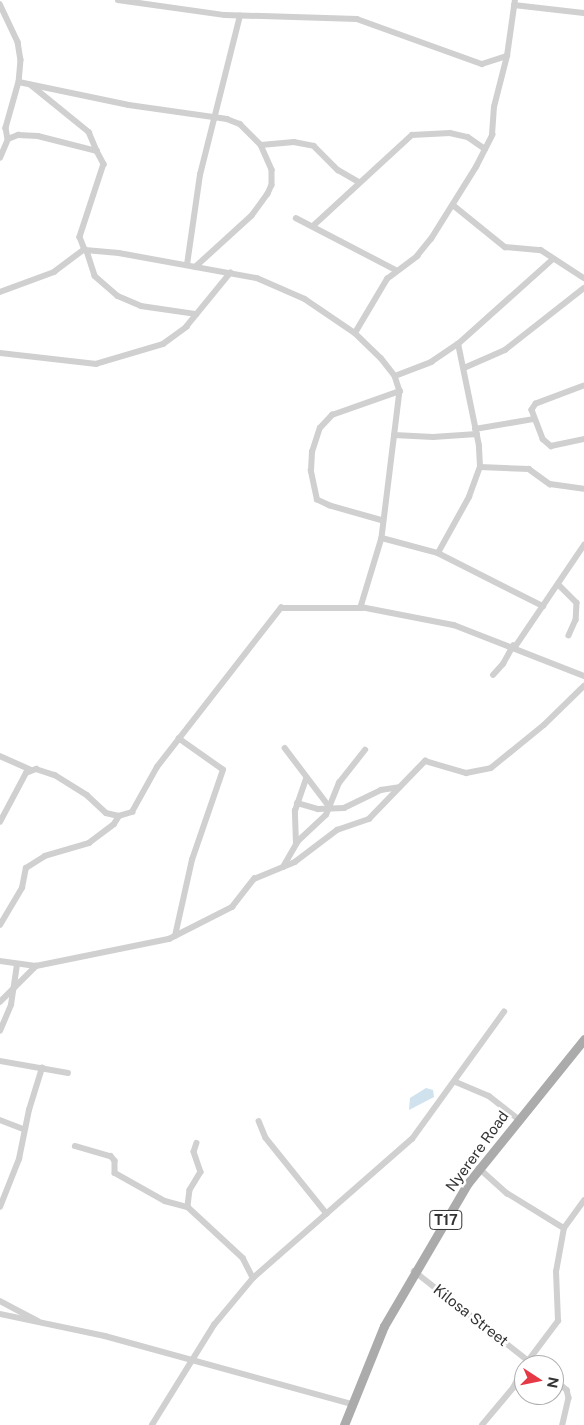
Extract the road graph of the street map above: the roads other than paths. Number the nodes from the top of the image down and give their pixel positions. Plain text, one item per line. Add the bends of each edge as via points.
1 (118, 0) edge
2 (514, 3) edge
3 (0, 4) edge
4 (584, 14) edge
5 (240, 16) junction
6 (507, 56) junction
7 (19, 82) junction
8 (30, 83) junction
9 (214, 116) junction
10 (8, 139) junction
11 (261, 145) junction
12 (485, 149) junction
13 (97, 151) junction
14 (0, 158) edge
15 (359, 182) junction
16 (453, 205) junction
17 (296, 218) dead end
18 (313, 226) junction
19 (85, 250) junction
20 (552, 260) junction
21 (186, 265) junction
22 (196, 267) junction
23 (396, 270) junction
24 (230, 273) junction
25 (584, 278) edge
26 (584, 288) edge
27 (0, 292) edge
28 (196, 314) junction
29 (354, 333) junction
30 (458, 344) junction
31 (0, 353) edge
32 (464, 368) junction
33 (395, 376) junction
34 (584, 386) edge
35 (400, 391) junction
36 (534, 419) junction
37 (476, 431) junction
38 (394, 435) junction
39 (584, 439) edge
40 (480, 467) junction
41 (584, 489) edge
42 (383, 521) junction
43 (382, 538) junction
44 (584, 545) edge
45 (438, 553) junction
46 (559, 585) junction
47 (543, 606) junction
48 (362, 608) junction
49 (569, 636) dead end
50 (514, 647) junction
51 (493, 675) dead end
52 (584, 676) edge
53 (584, 686) edge
54 (179, 739) junction
55 (285, 748) dead end
56 (364, 750) dead end
57 (0, 756) edge
58 (31, 770) junction
59 (306, 779) junction
60 (399, 787) junction
61 (297, 803) junction
62 (328, 808) junction
63 (119, 816) junction
64 (0, 822) edge
65 (296, 844) junction
66 (283, 867) junction
67 (0, 924) edge
68 (175, 936) junction
69 (0, 961) edge
70 (17, 964) junction
71 (36, 966) junction
72 (15, 990) junction
73 (0, 1002) edge
74 (504, 1012) dead end
75 (0, 1031) edge
76 (584, 1038) edge
77 (0, 1061) edge
78 (42, 1068) junction
79 (68, 1073) dead end
80 (456, 1082) junction
81 (517, 1118) junction
82 (0, 1120) edge
83 (259, 1121) dead end
84 (24, 1129) junction
85 (197, 1143) dead end
86 (75, 1146) dead end
87 (478, 1168) junction
88 (584, 1200) edge
89 (0, 1207) edge
90 (188, 1207) junction
91 (327, 1214) junction
92 (564, 1228) junction
93 (414, 1271) junction
94 (253, 1278) junction
95 (0, 1301) edge
96 (0, 1314) edge
97 (42, 1324) junction
98 (514, 1355) edge
99 (532, 1355) edge
100 (191, 1359) junction
101 (514, 1386) edge
102 (564, 1387) edge
103 (352, 1404) junction
104 (152, 1425) edge
105 (344, 1425) edge
106 (482, 1425) edge
107 (563, 1425) edge

1 - 5 street
2 - 4 street
2 - 6 street
3 - 7 street via 18,42 21,60
5 - 6 street via 357,19 473,63
5 - 9 street
6 - 12 street via 494,107 492,135
7 - 8 street
7 - 10 street via 6,128
8 - 9 street via 130,105
8 - 13 street via 89,132
9 - 11 street via 240,124
9 - 21 street via 194,207
10 - 13 street via 18,135 38,136
10 - 14 street
11 - 15 street via 294,142 314,146 338,170
11 - 22 street via 272,170 268,194 252,216
12 - 15 street via 462,136 417,133
12 - 16 street
13 - 19 street via 104,164 80,237
15 - 18 street
16 - 20 street via 501,245 536,248
16 - 23 street via 424,248
17 - 18 street
18 - 23 street
19 - 21 street
19 - 27 street via 54,272
19 - 28 street via 95,276 118,296 141,306
20 - 25 street
20 - 30 street
21 - 22 street
22 - 24 street
23 - 29 street via 377,292
24 - 28 street
24 - 29 street via 257,278 305,299
26 - 32 street via 505,350
28 - 31 street via 175,338 99,364
29 - 33 street
30 - 32 street
30 - 33 street via 431,362
32 - 37 street
33 - 35 street
34 - 36 street via 536,404 532,410
35 - 38 street
35 - 42 street via 332,415 320,428 312,452 317,500
36 - 37 street
36 - 39 street via 543,440 551,446
37 - 38 street via 433,438
37 - 40 street
38 - 42 street
40 - 41 street via 529,469 540,480 550,484
40 - 45 street via 469,497
42 - 43 street
43 - 45 street
43 - 48 street
44 - 46 street
45 - 47 street
46 - 47 street
46 - 49 street via 576,603 576,620
47 - 50 street
48 - 50 street via 422,617
48 - 54 street via 281,608
50 - 51 street
50 - 52 street
53 - 60 street via 544,725 491,768 466,773 425,761
54 - 63 street via 150,777 132,812
54 - 68 street via 223,770 192,860
55 - 59 street via 297,760
56 - 62 street
57 - 58 street
58 - 63 street via 55,776 87,796 102,811
58 - 64 street via 26,773
59 - 61 street
59 - 62 street
60 - 62 street via 377,792 350,808
60 - 66 street via 370,819 337,830 295,862
61 - 62 street
61 - 65 street
62 - 65 street via 323,818
63 - 67 street via 114,824 89,843 45,856 26,868 22,888
65 - 66 street
66 - 68 street via 254,879 232,907
68 - 71 street via 130,949
69 - 70 street
70 - 71 street
70 - 72 street
71 - 72 street
72 - 73 street
72 - 75 street via 9,1016
74 - 80 street
76 - 81 main road, Nyerere Road / T17
77 - 78 street
78 - 79 street
78 - 84 street
80 - 81 street via 489,1096
80 - 91 street via 412,1139
81 - 87 main road, Nyerere Road / T17
82 - 84 street
83 - 91 street via 266,1138
84 - 89 street via 19,1159
85 - 90 street via 194,1152 201,1172 188,1196
86 - 90 street via 111,1156 115,1161 115,1173 165,1201
87 - 92 street via 507,1193
87 - 93 main road, Nyerere Road / T17
88 - 92 street
90 - 94 street via 243,1258
91 - 94 street
92 - 99 street via 556,1272 560,1308 558,1321
93 - 98 street, Kilosa Street
93 - 103 main road, Nyerere Road / T17 via 384,1326
94 - 100 street
95 - 97 street
96 - 97 street
97 - 100 street via 106,1336
100 - 103 street
100 - 104 street
101 - 106 street
102 - 107 street via 569,1398
103 - 105 main road, Nyerere Road / T17

